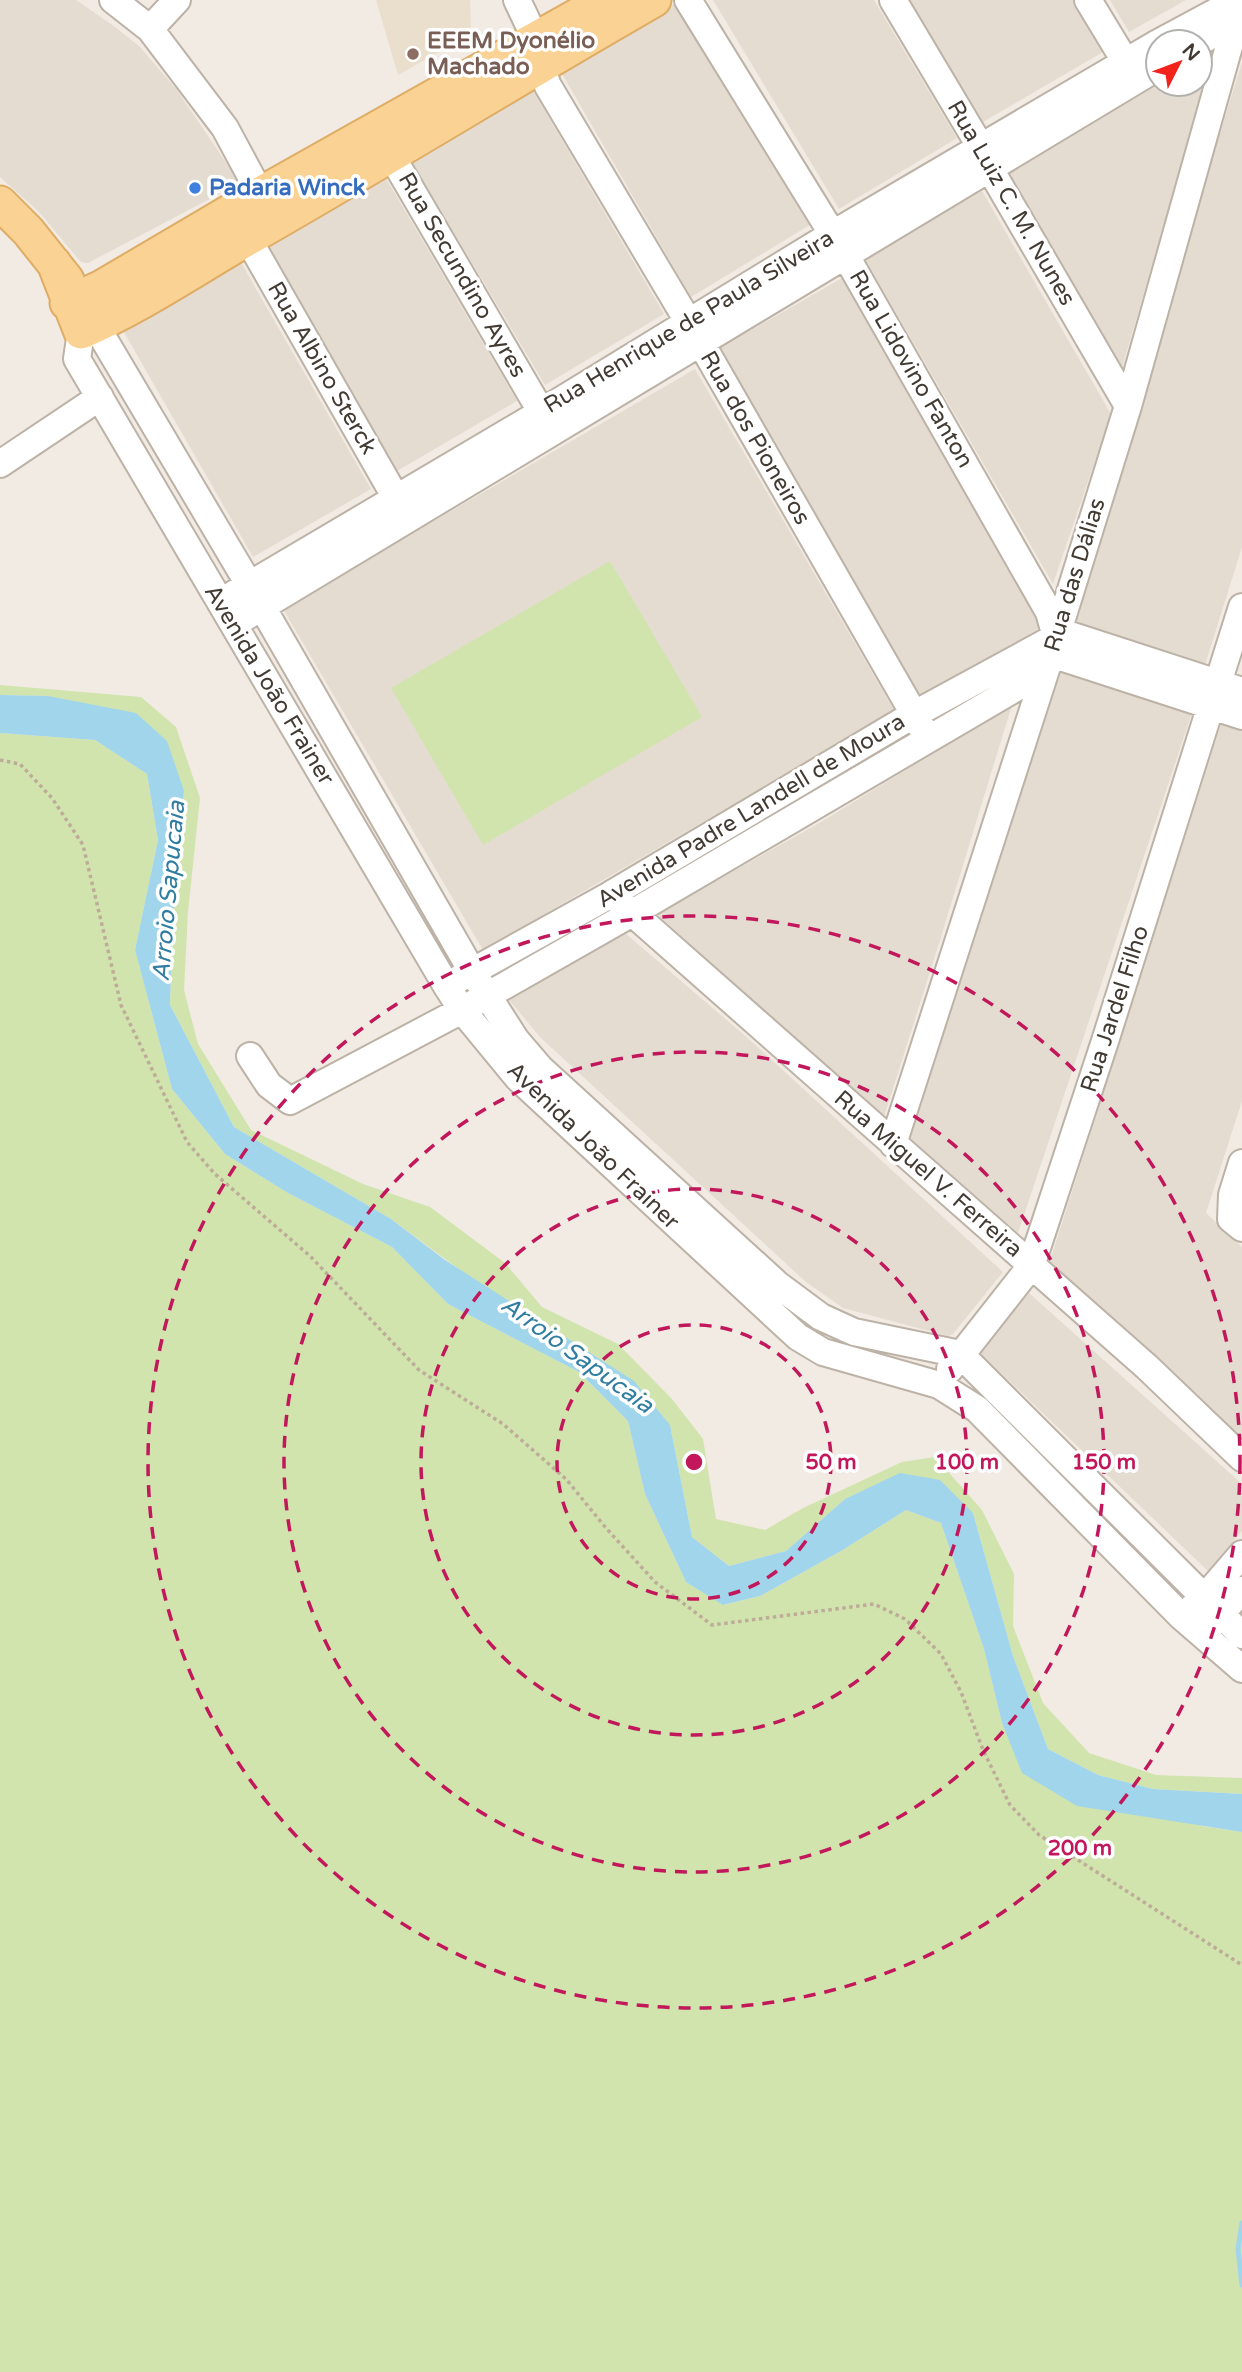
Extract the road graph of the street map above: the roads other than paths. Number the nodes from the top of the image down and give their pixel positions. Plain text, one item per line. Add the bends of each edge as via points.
1 (113, 0) edge
2 (177, 0) edge
3 (517, 0) edge
4 (605, 0) edge
5 (654, 0) edge
6 (688, 0) edge
7 (893, 0) edge
8 (1088, 0) edge
9 (1240, 11) edge
10 (1197, 28) edge
11 (150, 29) junction
12 (1214, 31) edge
13 (1144, 51) edge
14 (538, 53) junction
15 (1125, 61) junction
16 (1144, 75) edge
17 (391, 155) junction
18 (985, 158) junction
19 (260, 194) junction
20 (0, 203) edge
21 (262, 231) junction
22 (839, 245) junction
23 (81, 314) junction
24 (694, 333) junction
25 (100, 397) junction
26 (1128, 406) junction
27 (548, 422) junction
28 (0, 464) edge
29 (396, 498) junction
30 (256, 596) junction
31 (1242, 607) edge
32 (227, 613) junction
33 (1053, 646) junction
34 (1224, 694) edge
35 (913, 715) junction
36 (1242, 716) edge
37 (928, 737) junction
38 (610, 895) junction
39 (634, 912) junction
40 (473, 973) junction
41 (446, 985) junction
42 (488, 995) junction
43 (462, 1010) junction
44 (250, 1056) dead end
45 (893, 1144) junction
46 (1242, 1163) edge
47 (1242, 1228) edge
48 (1031, 1266) junction
49 (960, 1353) junction
50 (939, 1385) junction
51 (1242, 1458) edge
52 (1242, 1554) edge
53 (1242, 1590) edge
54 (1213, 1605) junction
55 (1182, 1617) junction
56 (1201, 1635) junction
57 (1242, 1635) edge
58 (1242, 1669) edge

1 - 11 street, Rua Albino Sterck
2 - 11 street
3 - 14 street, Rua dos Pioneiros
4 - 14 main road
5 - 14 main road
6 - 22 street, Rua Lidovino Fanton
7 - 18 street, Rua Luiz C. M. Nunes
8 - 15 street
9 - 10 street, Rua Henrique de Paula Silveira
9 - 12 street
9 - 26 street, Rua das Dálias
11 - 19 street, Rua Albino Sterck via 225,128
13 - 15 street, Rua Henrique de Paula Silveira
14 - 17 main road
14 - 19 main road
14 - 24 street, Rua dos Pioneiros via 555,97
15 - 18 street, Rua Henrique de Paula Silveira
16 - 18 street, Rua Henrique de Paula Silveira
17 - 21 main road
17 - 27 street, Rua Secundino Ayres
18 - 22 street, Rua Henrique de Paula Silveira
18 - 26 street, Rua Luiz C. M. Nunes
19 - 21 street, Rua Albino Sterck
19 - 23 main road via 102,287
20 - 23 main road via 54,263
21 - 23 main road
21 - 29 street, Rua Albino Sterck
22 - 24 street, Rua Henrique de Paula Silveira
22 - 33 street, Rua Lidovino Fanton via 1049,612
23 - 25 street, Avenida João Frainer via 77,359
23 - 30 street, Avenida João Frainer
24 - 27 street, Rua Henrique de Paula Silveira
24 - 35 street, Rua dos Pioneiros
25 - 28 street
25 - 32 street, Avenida João Frainer
26 - 33 street, Rua das Dálias
27 - 29 street, Rua Henrique de Paula Silveira
27 - 30 street, Rua Henrique de Paula Silveira
29 - 30 street, Rua Henrique de Paula Silveira
30 - 32 street, Rua Henrique de Paula Silveira
30 - 40 street, Avenida João Frainer
31 - 34 street, Rua Jardel Filho
32 - 41 street, Avenida João Frainer
33 - 34 street
33 - 35 street, Avenida Padre Landell de Moura
33 - 37 street, Avenida Padre Landell de Moura via 1036,676
33 - 45 street, Rua das Dálias
34 - 36 street
34 - 48 street, Rua Jardel Filho
35 - 37 street, Rua dos Pioneiros
35 - 38 street, Avenida Padre Landell de Moura
37 - 39 street, Avenida Padre Landell de Moura
38 - 39 street, Rua Miguel V. Ferreira
38 - 40 street, Avenida Padre Landell de Moura
39 - 42 street, Avenida Padre Landell de Moura
39 - 45 street, Rua Miguel V. Ferreira
40 - 41 street, Avenida Padre Landell de Moura
40 - 42 street, Avenida João Frainer
41 - 43 street, Avenida João Frainer
42 - 43 street, Avenida Padre Landell de Moura
42 - 49 street, Avenida João Frainer via 516,1041 540,1068 778,1285 821,1317 854,1332
43 - 44 street, Avenida Padre Landell de Moura via 290,1101 270,1085
43 - 50 street, Avenida João Frainer via 518,1079 798,1337 823,1352
45 - 48 street, Rua Miguel V. Ferreira
46 - 47 street via 1232,1195 1231,1219
48 - 49 street, Rua Jardel Filho
48 - 51 street, Rua Miguel V. Ferreira
49 - 50 street, Rua Jardel Filho
49 - 54 street
50 - 55 street, Avenida João Frainer via 977,1409
52 - 54 street
53 - 54 street
54 - 55 street
54 - 56 street
54 - 57 street
55 - 56 street, Avenida João Frainer
56 - 58 street, Avenida João Frainer

